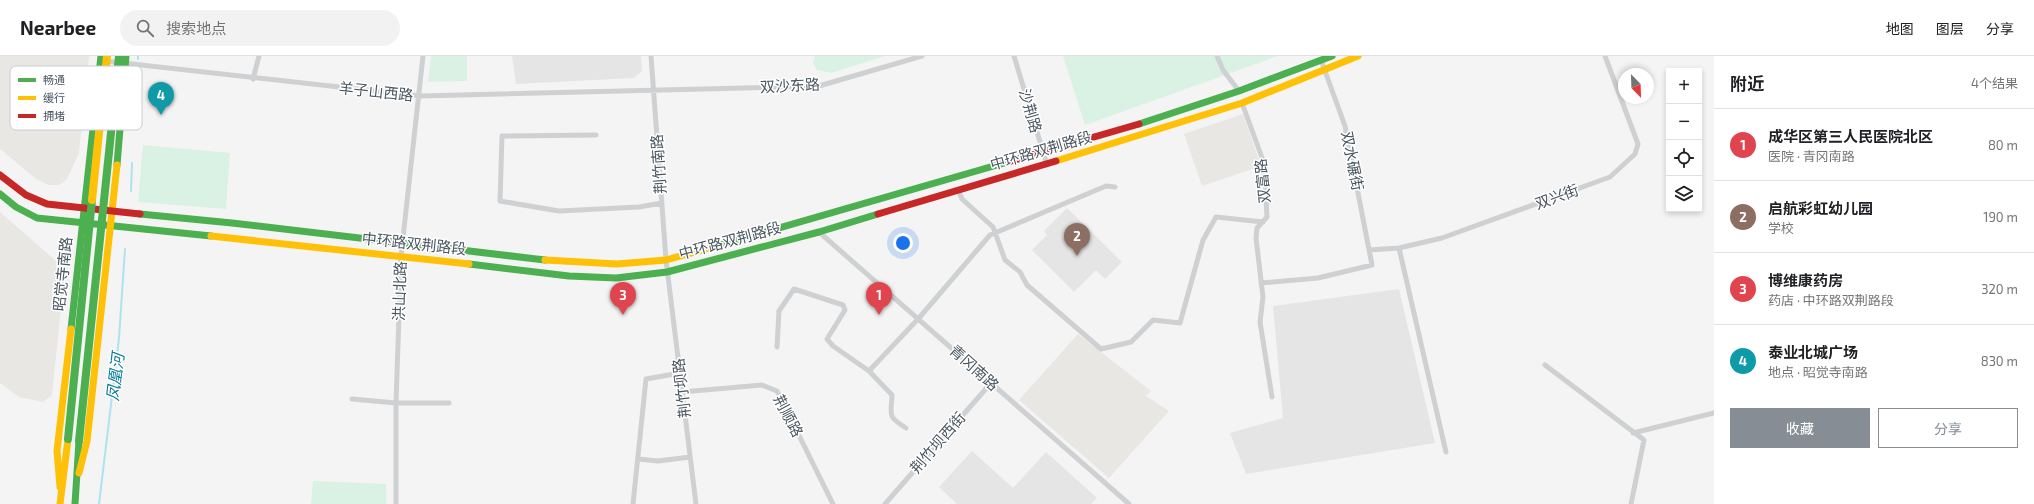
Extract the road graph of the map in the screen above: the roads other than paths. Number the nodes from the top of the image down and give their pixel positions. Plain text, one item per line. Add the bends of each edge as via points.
1 (119, 56) edge
2 (259, 56) edge
3 (423, 56) edge
4 (651, 56) edge
5 (921, 56) edge
6 (1014, 56) edge
7 (1218, 56) edge
8 (1332, 56) edge
9 (1358, 56) edge
10 (1606, 56) edge
11 (103, 58) edge
12 (126, 60) edge
13 (1321, 60) junction
14 (118, 66) edge
15 (1325, 70) junction
16 (253, 79) junction
17 (654, 90) junction
18 (1239, 91) junction
19 (420, 96) junction
20 (1242, 103) junction
21 (94, 130) edge
22 (96, 130) edge
23 (111, 130) edge
24 (120, 130) edge
25 (596, 134) dead end
26 (1042, 152) junction
27 (1047, 165) junction
28 (0, 175) edge
29 (1115, 187) dead end
30 (958, 190) junction
31 (0, 194) edge
32 (662, 203) junction
33 (84, 209) junction
34 (113, 211) junction
35 (1263, 222) junction
36 (83, 223) junction
37 (112, 225) junction
38 (819, 232) junction
39 (995, 232) junction
40 (403, 244) junction
41 (1399, 248) junction
42 (1369, 250) junction
43 (402, 256) junction
44 (666, 260) junction
45 (667, 272) junction
46 (1261, 282) junction
47 (920, 318) junction
48 (777, 347) dead end
49 (1544, 365) dead end
50 (869, 371) junction
51 (680, 373) junction
52 (991, 382) junction
53 (682, 392) junction
54 (352, 398) dead end
55 (1272, 398) dead end
56 (396, 403) junction
57 (449, 403) dead end
58 (1714, 413) edge
59 (906, 428) dead end
60 (1633, 432) junction
61 (1446, 452) dead end
62 (690, 457) junction
63 (638, 459) junction
64 (76, 487) junction
65 (60, 500) edge
66 (77, 502) edge
67 (396, 504) edge
68 (633, 504) edge
69 (696, 504) edge
70 (833, 504) edge
71 (885, 504) edge
72 (1129, 504) edge
73 (1631, 504) edge

1 - 14 main road, bridge
2 - 16 street
3 - 19 street, 洪山北路
4 - 17 street, 荆竹南路
5 - 17 street, 双沙东路 via 819,86
6 - 26 street, 沙荆路
7 - 18 street via 1223,70
8 - 13 main road, 中环路双荆路段
9 - 15 main road, 中环路双荆路段
10 - 41 street, 双兴街 via 1638,144 1635,154 1610,178 1442,238
11 - 12 street, 羊子山西路
12 - 16 street, 羊子山西路
13 - 15 street, 双水碾街
13 - 18 main road, 中环路双荆路段
15 - 20 main road, 中环路双荆路段
15 - 42 street, 双水碾街 via 1345,126
16 - 19 street, 羊子山西路
17 - 19 street, 羊子山西路
17 - 32 street, 荆竹南路
18 - 26 main road, 中环路双荆路段 via 1151,121
19 - 40 street, 洪山北路
20 - 27 main road, 中环路双荆路段
20 - 35 street, 双富路 via 1264,163 1267,216
21 - 33 main road, 昭觉寺南路
22 - 65 main road, 昭觉寺南路, bridge
23 - 64 main road, bridge
24 - 34 main road
25 - 32 street via 502,136 500,201 559,211 639,207
26 - 27 street, 沙荆路
26 - 44 main road, 中环路双荆路段
27 - 30 main road, 中环路双荆路段
28 - 33 main road, 中环路双荆路段 via 40,203
29 - 39 street via 1106,186
30 - 38 main road, 中环路双荆路段
30 - 39 street via 962,199 993,227
31 - 36 main road, 中环路双荆路段 via 16,207 37,218
32 - 44 street, 荆竹南路
33 - 34 main road, 中环路双荆路段
33 - 36 main road, 昭觉寺南路
34 - 37 main road
34 - 40 main road, 中环路双荆路段
35 - 39 street via 1216,217 1203,240 1180,323 1153,320 1131,342 1101,349 1027,285 1020,272 1005,260
35 - 46 street, 双富路 via 1257,228 1256,238
36 - 37 main road, 中环路双荆路段
36 - 65 main road, 昭觉寺南路 via 57,451
37 - 43 main road, 中环路双荆路段
37 - 64 main road via 87,441
38 - 45 main road, 中环路双荆路段
38 - 47 street, 青冈南路
39 - 47 street via 990,234
40 - 43 street, 洪山北路
40 - 44 main road, 中环路双荆路段 via 556,261 617,264
41 - 42 street, 双兴街
41 - 61 street
42 - 46 street, 双水碾街 via 1372,265 1318,278
43 - 45 main road, 中环路双荆路段 via 569,276 616,278
43 - 56 street, 洪山北路
44 - 45 street, 荆竹南路
45 - 51 street, 荆竹坝路
46 - 55 street, 双富路 via 1263,297 1260,322
47 - 50 street
47 - 52 street, 青冈南路
48 - 50 street via 779,311 794,289 798,290 843,305 845,310 827,339
49 - 60 street
50 - 59 street via 892,394 889,412 893,420
51 - 53 street, 荆竹坝路
51 - 63 street via 646,379
52 - 71 street, 荆竹坝西街
52 - 72 street, 青冈南路
53 - 62 street, 荆竹坝路
53 - 70 street, 荆顺路 via 762,385 777,391
54 - 56 street
56 - 57 street
56 - 67 street, 洪山北路
58 - 60 street
60 - 73 street via 1644,440
62 - 63 street via 658,461
62 - 69 street, 荆竹坝路
63 - 68 street
64 - 66 main road

